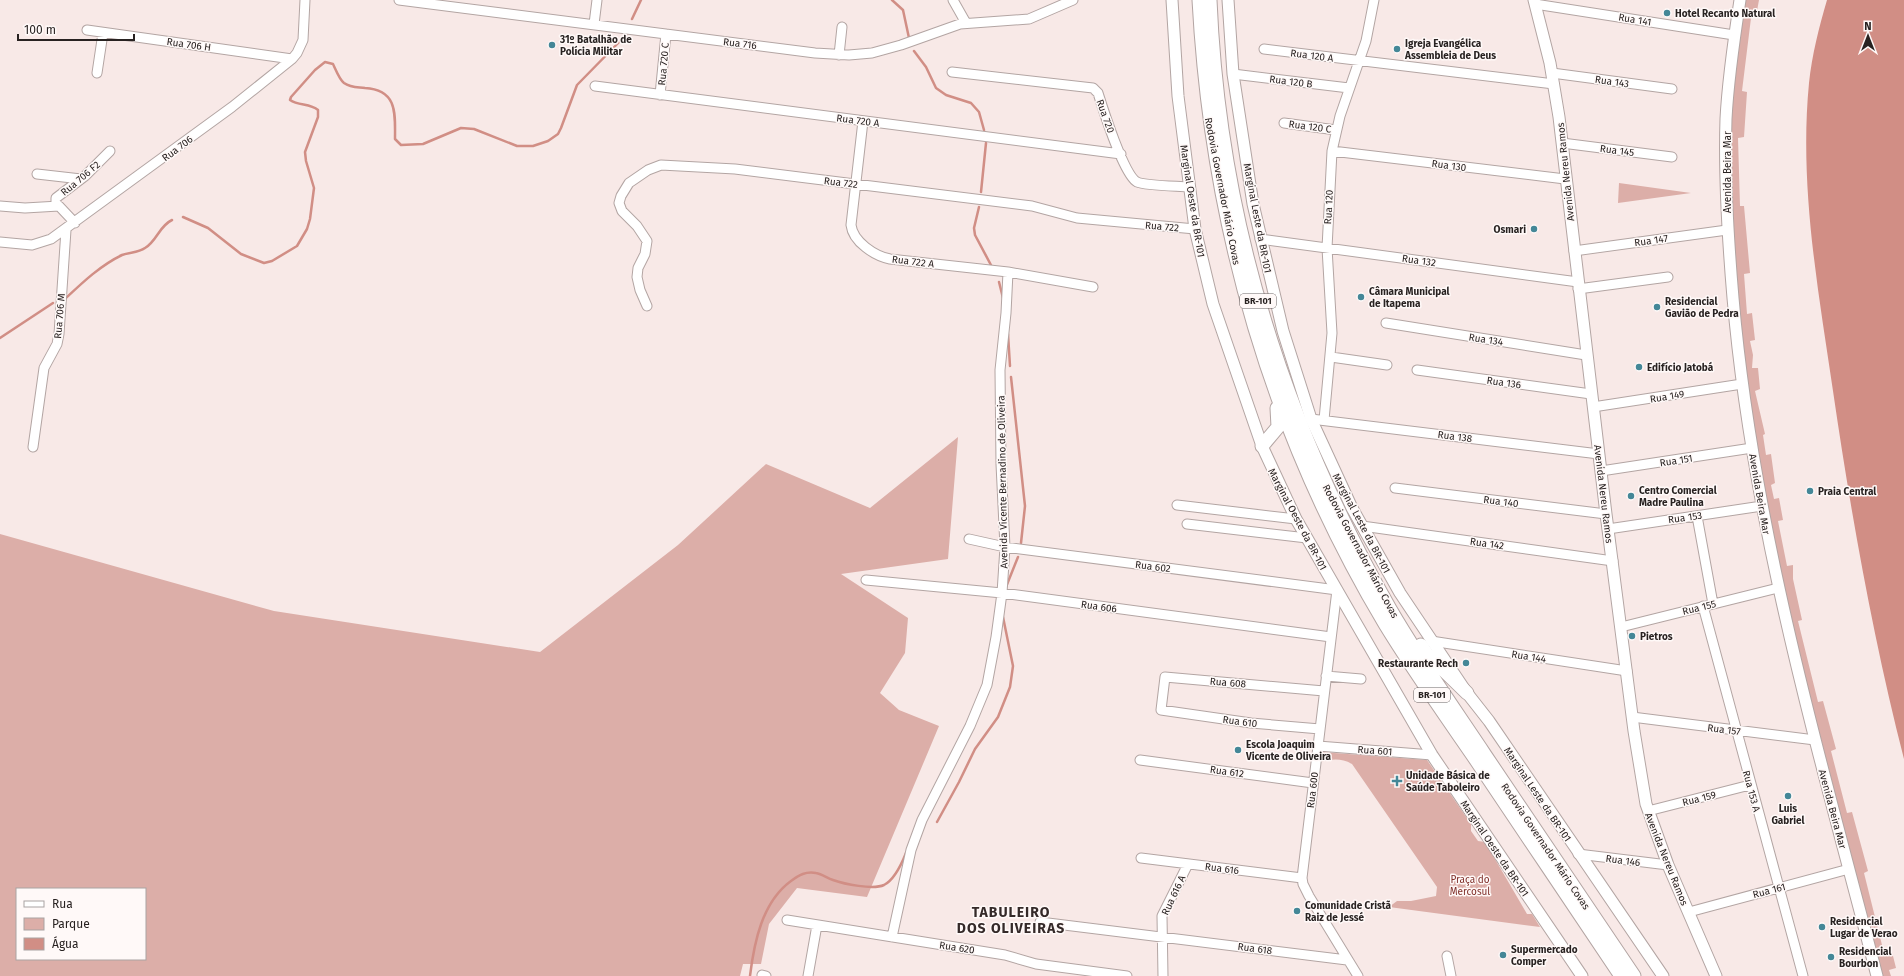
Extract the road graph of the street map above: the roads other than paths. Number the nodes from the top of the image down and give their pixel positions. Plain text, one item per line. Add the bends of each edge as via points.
1 (305, 0) edge
2 (399, 0) edge
3 (597, 0) edge
4 (953, 0) edge
5 (1050, 0) edge
6 (1073, 0) edge
7 (1169, 0) edge
8 (1199, 0) edge
9 (1210, 0) edge
10 (1228, 0) edge
11 (1374, 0) edge
12 (1740, 0) edge
13 (1534, 2) edge
14 (444, 3) edge
15 (1049, 11) junction
16 (966, 23) junction
17 (594, 24) junction
18 (842, 27) dead end
19 (87, 30) dead end
20 (103, 32) junction
21 (666, 34) junction
22 (1734, 35) junction
23 (1264, 49) dead end
24 (839, 55) junction
25 (292, 58) junction
26 (1360, 61) junction
27 (952, 72) dead end
28 (97, 73) dead end
29 (1233, 74) junction
30 (1553, 78) junction
31 (595, 86) dead end
32 (1349, 88) junction
33 (1672, 89) dead end
34 (660, 95) junction
35 (863, 121) junction
36 (1284, 123) dead end
37 (1336, 130) junction
38 (1562, 143) junction
39 (110, 151) dead end
40 (1332, 151) junction
41 (1120, 154) junction
42 (1672, 157) dead end
43 (37, 174) dead end
44 (81, 179) junction
45 (1565, 179) junction
46 (855, 184) junction
47 (1189, 187) junction
48 (0, 206) edge
49 (56, 206) junction
50 (75, 223) junction
51 (1195, 229) junction
52 (66, 230) junction
53 (1728, 230) junction
54 (1260, 239) junction
55 (0, 242) edge
56 (1327, 248) junction
57 (1574, 251) junction
58 (1008, 272) junction
59 (1668, 277) dead end
60 (1578, 285) junction
61 (1094, 287) dead end
62 (647, 306) dead end
63 (1386, 323) dead end
64 (1586, 354) junction
65 (1330, 357) junction
66 (1387, 365) dead end
67 (1416, 370) dead end
68 (1742, 384) junction
69 (1276, 394) junction
70 (1591, 394) junction
71 (1593, 407) junction
72 (1311, 419) junction
73 (1324, 420) junction
74 (1262, 446) junction
75 (33, 447) dead end
76 (1752, 448) junction
77 (1599, 454) junction
78 (1601, 471) junction
79 (1395, 488) dead end
80 (1177, 505) dead end
81 (1762, 506) junction
82 (1606, 514) junction
83 (1698, 516) junction
84 (1296, 519) junction
85 (1187, 524) dead end
86 (1362, 526) junction
87 (1608, 529) junction
88 (1307, 538) junction
89 (969, 539) dead end
90 (1005, 547) junction
91 (1613, 561) junction
92 (866, 580) dead end
93 (1376, 582) junction
94 (1778, 588) junction
95 (1337, 590) junction
96 (1002, 593) junction
97 (1713, 604) junction
98 (1703, 606) junction
99 (1621, 627) junction
100 (1331, 637) junction
101 (1431, 641) junction
102 (1627, 671) junction
103 (1326, 676) junction
104 (1361, 679) dead end
105 (1324, 691) junction
106 (1467, 693) junction
107 (1162, 710) joint
108 (1632, 717) junction
109 (1320, 729) junction
110 (1735, 730) junction
111 (1815, 740) junction
112 (1318, 746) junction
113 (1432, 754) junction
114 (1140, 760) dead end
115 (1314, 783) junction
116 (1750, 785) junction
117 (1648, 811) junction
118 (1578, 854) junction
119 (1141, 858) dead end
120 (1188, 864) junction
121 (1668, 865) junction
122 (1848, 869) junction
123 (1302, 878) junction
124 (1778, 888) junction
125 (1688, 912) junction
126 (787, 920) dead end
127 (1040, 922) dead end
128 (817, 925) junction
129 (892, 937) junction
130 (1163, 937) junction
131 (1447, 956) dead end
132 (1347, 960) junction
133 (762, 976) edge
134 (766, 976) edge
135 (808, 976) edge
136 (1127, 976) edge
137 (1163, 976) edge
138 (1358, 976) edge
139 (1451, 976) edge
140 (1582, 976) edge
141 (1621, 976) edge
142 (1634, 976) edge
143 (1663, 976) edge
144 (1716, 976) edge
145 (1803, 976) edge
146 (1877, 976) edge

1 - 25 street, Rua 706 via 303,40
2 - 14 street, Rua 716
3 - 17 street
4 - 16 street
5 - 15 street
6 - 15 street, Rua 716
7 - 47 main road, Marginal Oeste da BR-101
8 - 69 highway, Rodovia Governador Mário Covas / BR-101 via 1209,115 1224,208 1244,294
9 - 93 highway, Rodovia Governador Mário Covas / BR-101 via 1213,54 1226,158 1255,292 1314,457
10 - 29 main road, Marginal Leste da BR-101
11 - 26 street, Rua 120
12 - 22 main road, Avenida Beira Mar
13 - 22 street, Rua 141
13 - 30 main road, Avenida Nereu Ramos
14 - 17 street, Rua 716
15 - 16 street, Rua 716 via 1023,20
16 - 24 street, Rua 716 via 948,27 884,51
17 - 21 street, Rua 716
18 - 24 street
19 - 20 street, Rua 706 H
20 - 25 street, Rua 706 H
20 - 28 street
21 - 24 street, Rua 716
21 - 34 street, Rua 720 C
22 - 53 main road, Avenida Beira Mar via 1726,117
23 - 26 street, Rua 120 A
25 - 50 street, Rua 706 via 232,107
26 - 30 street, Rua 120 A
26 - 32 street, Rua 120
27 - 41 street, Rua 720 via 1093,88 1098,93
29 - 32 street, Rua 120 B
29 - 54 main road, Marginal Leste da BR-101
30 - 33 street, Rua 143
30 - 38 main road, Avenida Nereu Ramos
31 - 34 street, Rua 720 A
32 - 37 street, Rua 120
34 - 35 street, Rua 720 A
35 - 41 street, Rua 720 A
35 - 46 street, Rua 722 A
36 - 37 street, Rua 120 C
37 - 40 street, Rua 120
38 - 42 street, Rua 145
38 - 45 main road, Avenida Nereu Ramos
39 - 44 street, Rua 706 F2
40 - 45 street, Rua 130
40 - 56 street, Rua 120
41 - 47 street, Rua 720 via 1131,177 1137,182
43 - 44 street
44 - 49 street, Rua 706 F2 via 56,198
45 - 57 main road, Avenida Nereu Ramos
46 - 51 street, Rua 722 via 1024,204 1082,218
46 - 58 street, Rua 722 A via 852,229 855,236 878,256
46 - 62 street, Rua 722 via 676,164 661,165 648,170 629,183 619,203 622,211 638,226 647,241 647,249 638,268 637,277
47 - 51 main road, Marginal Oeste da BR-101
48 - 49 street
49 - 50 street via 59,206
50 - 52 street, Rua 706
51 - 74 main road, Marginal Oeste da BR-101 via 1213,304
52 - 55 street, Rua 706 via 39,244
52 - 75 street, Rua 706 M via 57,344 44,368
53 - 57 street, Rua 147
53 - 68 main road, Avenida Beira Mar
54 - 56 street, Rua 132
54 - 72 main road, Marginal Leste da BR-101 via 1283,331
56 - 60 street, Rua 132
56 - 65 street, Rua 120 via 1332,333
57 - 60 main road, Avenida Nereu Ramos
58 - 61 street, Rua 722 A
58 - 90 street, Avenida Vicente Bernadino de Oliveira via 1000,370
59 - 60 street, Rua 132
60 - 64 main road, Avenida Nereu Ramos
63 - 64 street, Rua 134
64 - 70 main road, Avenida Nereu Ramos
65 - 66 street
65 - 73 street, Rua 120
67 - 70 street, Rua 136
68 - 71 street, Rua 149
68 - 76 main road, Avenida Beira Mar
69 - 74 highway via 1278,427
69 - 141 highway, Rodovia Governador Mário Covas / BR-101 via 1305,468 1384,622
70 - 71 main road, Avenida Nereu Ramos
71 - 77 main road, Avenida Nereu Ramos
72 - 73 street, Rua 138
72 - 86 main road, Marginal Leste da BR-101
73 - 77 street, Rua 138
74 - 84 main road, Marginal Oeste da BR-101
76 - 78 street, Rua 151
76 - 81 main road, Avenida Beira Mar
77 - 78 main road, Avenida Nereu Ramos
78 - 82 main road, Avenida Nereu Ramos
79 - 82 street, Rua 140
80 - 84 street
81 - 83 street, Rua 153
81 - 94 main road, Avenida Beira Mar
82 - 87 main road, Avenida Nereu Ramos
83 - 87 street, Rua 153
83 - 97 street
84 - 88 main road, Marginal Oeste da BR-101
85 - 88 street
86 - 91 street, Rua 142
86 - 101 main road, Marginal Leste da BR-101
87 - 91 main road, Avenida Nereu Ramos
88 - 95 main road, Marginal Oeste da BR-101
89 - 90 street, Rua 602
90 - 95 street, Rua 602
90 - 96 street, Avenida Vicente Bernadino de Oliveira
91 - 99 main road, Avenida Nereu Ramos
92 - 96 street, Rua 606
93 - 106 highway via 1402,615 1427,654
93 - 142 highway, Rodovia Governador Mário Covas / BR-101 via 1427,668
94 - 97 street, Rua 155
94 - 111 main road, Avenida Beira Mar
95 - 100 street, Rua 600
95 - 113 main road, Marginal Oeste da BR-101
96 - 100 street, Rua 606
96 - 129 street, Avenida Vicente Bernadino de Oliveira via 987,685 970,726 922,820 911,850
97 - 98 street, Rua 155
98 - 99 street, Rua 155
98 - 110 street, Rua 153 A
99 - 102 main road, Avenida Nereu Ramos
100 - 103 street, Rua 600
101 - 102 street, Rua 144
101 - 106 main road, Marginal Leste da BR-101
102 - 108 main road, Avenida Nereu Ramos
103 - 104 street
103 - 105 street, Rua 600
105 - 107 street, Rua 608 via 1165,677
105 - 109 street, Rua 600
106 - 118 main road, Marginal Leste da BR-101 via 1489,721
107 - 109 street, Rua 610 via 1244,722
108 - 110 street, Rua 157
108 - 117 main road, Avenida Nereu Ramos
109 - 112 street, Rua 600
110 - 111 street, Rua 157
110 - 116 street, Rua 153 A
111 - 122 main road, Avenida Beira Mar
112 - 113 street, Rua 601
112 - 115 street, Rua 600
113 - 140 main road, Marginal Oeste da BR-101
114 - 115 street, Rua 612
115 - 123 street, Rua 600
116 - 117 street, Rua 159
116 - 124 street, Rua 153 A
117 - 121 main road, Avenida Nereu Ramos
118 - 121 street, Rua 146
118 - 143 main road, Marginal Leste da BR-101
119 - 120 street, Rua 616
120 - 123 street, Rua 616
120 - 130 street, Rua 616 A via 1162,916
121 - 125 main road, Avenida Nereu Ramos
122 - 124 street, Rua 161
122 - 146 main road, Avenida Beira Mar
123 - 132 street, Rua 600 via 1309,896
124 - 125 street, Rua 161
124 - 145 street, Rua 153 A
125 - 144 main road, Avenida Nereu Ramos
126 - 128 street, Rua 620
127 - 130 street, Rua 618
128 - 129 street, Rua 620
128 - 135 street
129 - 136 street, Rua 620 via 1005,955 1036,964
130 - 132 street, Rua 618
130 - 137 street, Rua 616 A
131 - 139 street
132 - 138 street, Rua 600
133 - 134 street

